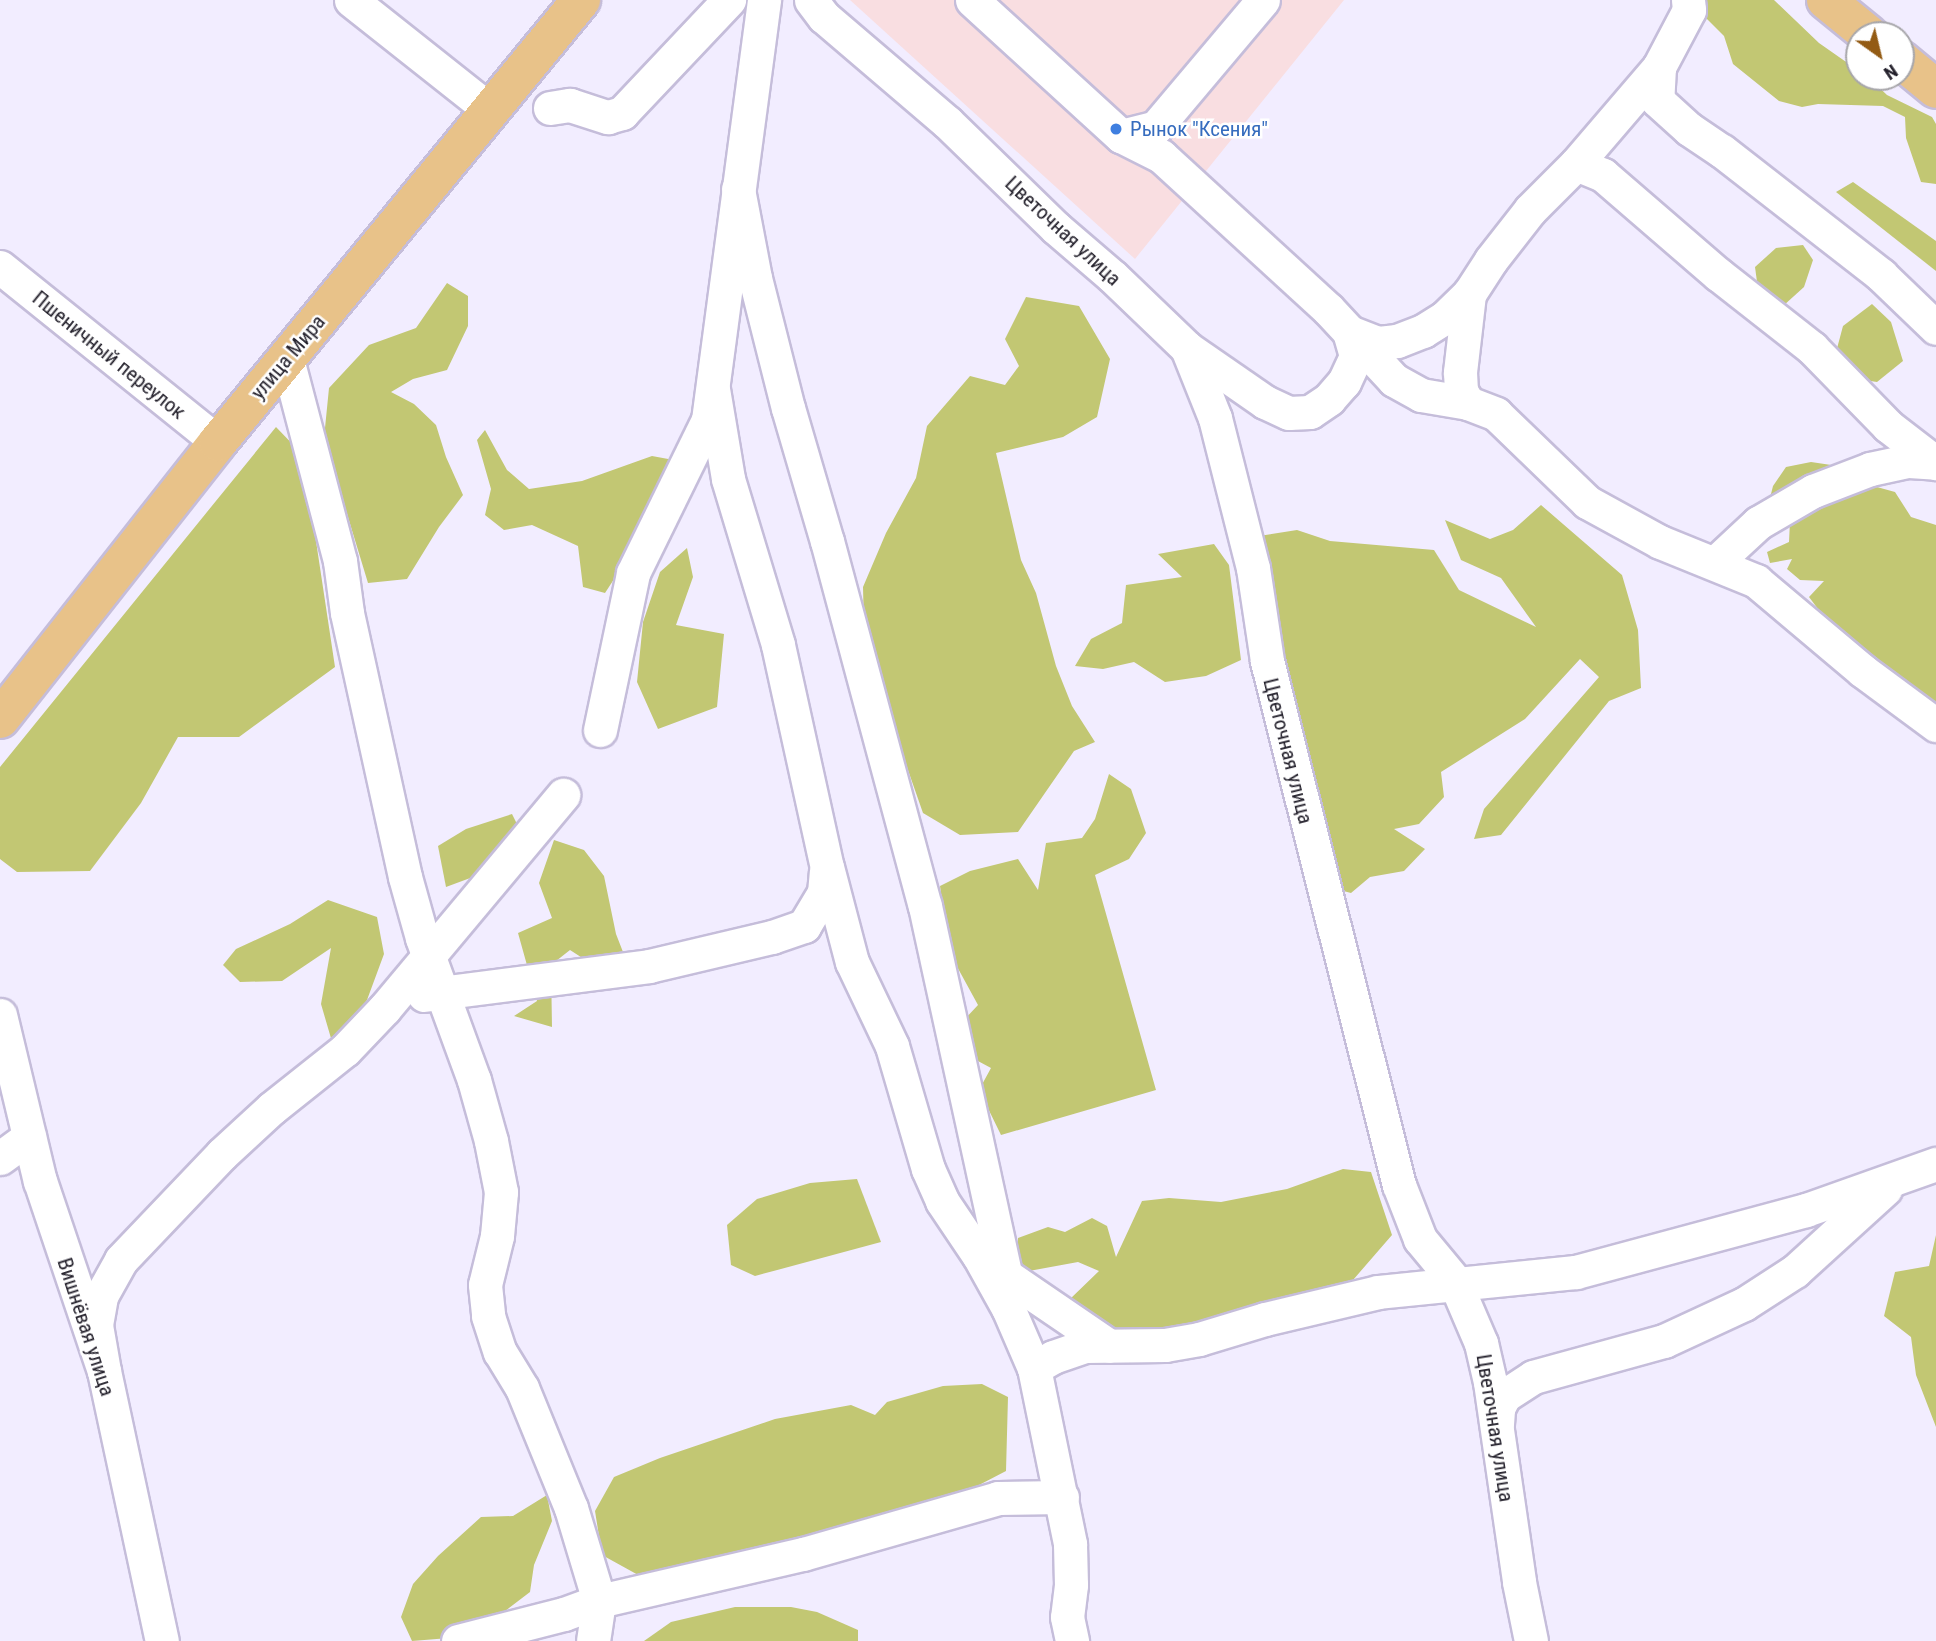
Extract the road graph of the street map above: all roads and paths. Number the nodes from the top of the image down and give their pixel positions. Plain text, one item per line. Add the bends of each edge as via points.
1 (351, 0) edge
2 (580, 0) edge
3 (729, 0) edge
4 (764, 0) edge
5 (811, 0) edge
6 (972, 0) edge
7 (1263, 0) edge
8 (1688, 0) edge
9 (1826, 0) edge
10 (1852, 21) edge
11 (1659, 66) junction
12 (550, 108) dead end
13 (491, 111) junction
14 (1121, 136) junction
15 (1576, 164) junction
16 (738, 189) junction
17 (0, 267) edge
18 (1469, 295) junction
19 (1936, 328) edge
20 (1349, 332) junction
21 (1187, 348) junction
22 (287, 359) junction
23 (713, 389) junction
24 (1468, 403) junction
25 (218, 442) junction
26 (1936, 463) edge
27 (1716, 563) junction
28 (0, 719) edge
29 (1936, 725) edge
30 (600, 730) dead end
31 (563, 796) dead end
32 (827, 867) junction
33 (429, 955) junction
34 (443, 994) junction
35 (385, 1008) junction
36 (0, 1015) edge
37 (29, 1137) junction
38 (0, 1158) edge
39 (1936, 1164) edge
40 (1903, 1175) junction
41 (979, 1256) junction
42 (1006, 1277) junction
43 (1456, 1285) junction
44 (1109, 1346) junction
45 (1034, 1368) junction
46 (104, 1371) junction
47 (1497, 1426) junction
48 (1062, 1497) junction
49 (599, 1601) junction
50 (1063, 1633) edge
51 (162, 1641) edge
52 (458, 1641) edge
53 (593, 1641) edge
54 (1531, 1641) edge

1 - 13 street
2 - 13 main road, улица Мира
3 - 12 street via 622,113 608,117 570,105
4 - 16 street
5 - 21 street, Цветочная улица via 824,18 947,122
6 - 14 street
7 - 14 street via 1156,127
8 - 11 street via 1689,10
9 - 10 main road
11 - 15 street
11 - 19 street via 1657,100 1689,130 1881,275
13 - 22 main road, улица Мира
14 - 20 street via 1161,156
15 - 18 street via 1530,210
15 - 26 street via 1603,176 1802,340 1888,426
16 - 23 street
16 - 42 street via 788,408 925,906
17 - 25 street, Пшеничный переулок
18 - 20 street via 1444,318 1397,341 1378,343
18 - 24 street via 1460,372 1461,391
20 - 21 street via 1356,356 1343,382 1310,412 1289,413 1265,401
20 - 24 street via 1394,380 1422,396
21 - 43 street, Цветочная улица via 1215,418 1253,568 1267,661 1385,1136 1420,1239
22 - 25 main road, улица Мира
22 - 33 street via 340,561 347,613 405,877
23 - 30 street via 708,420 692,458 632,573
23 - 32 street via 728,479 778,645
24 - 27 street via 1496,414 1587,502 1660,542
25 - 28 main road, улица Мира
26 - 27 street via 1909,461 1870,469 1813,491 1758,523
27 - 29 street via 1756,581
31 - 33 street
32 - 34 street via 824,893 804,926 772,937 649,967
32 - 41 street via 852,962 892,1046 928,1169 942,1201
33 - 34 street
33 - 35 street
34 - 35 street via 423,995
34 - 49 street via 474,1080 501,1192 497,1236 485,1284 488,1315 500,1352 522,1388 562,1485
35 - 46 street via 345,1049 222,1154 121,1260 101,1296 96,1325
36 - 37 street, Вишнёвая улица
37 - 38 street
37 - 46 street, Вишнёвая улица via 75,1295
39 - 40 street
40 - 43 street via 1806,1210 1601,1266
40 - 47 street via 1794,1271 1744,1304 1664,1341 1533,1377 1503,1395
41 - 42 street
41 - 45 street
42 - 44 street
43 - 44 street via 1378,1292 1176,1343
43 - 47 street, Цветочная улица via 1481,1343
44 - 45 street via 1085,1346
45 - 48 street
46 - 51 street, Вишнёвая улица
47 - 54 street, Цветочная улица
48 - 49 street via 998,1498 803,1554
48 - 50 street via 1071,1585
49 - 52 street
49 - 53 street

